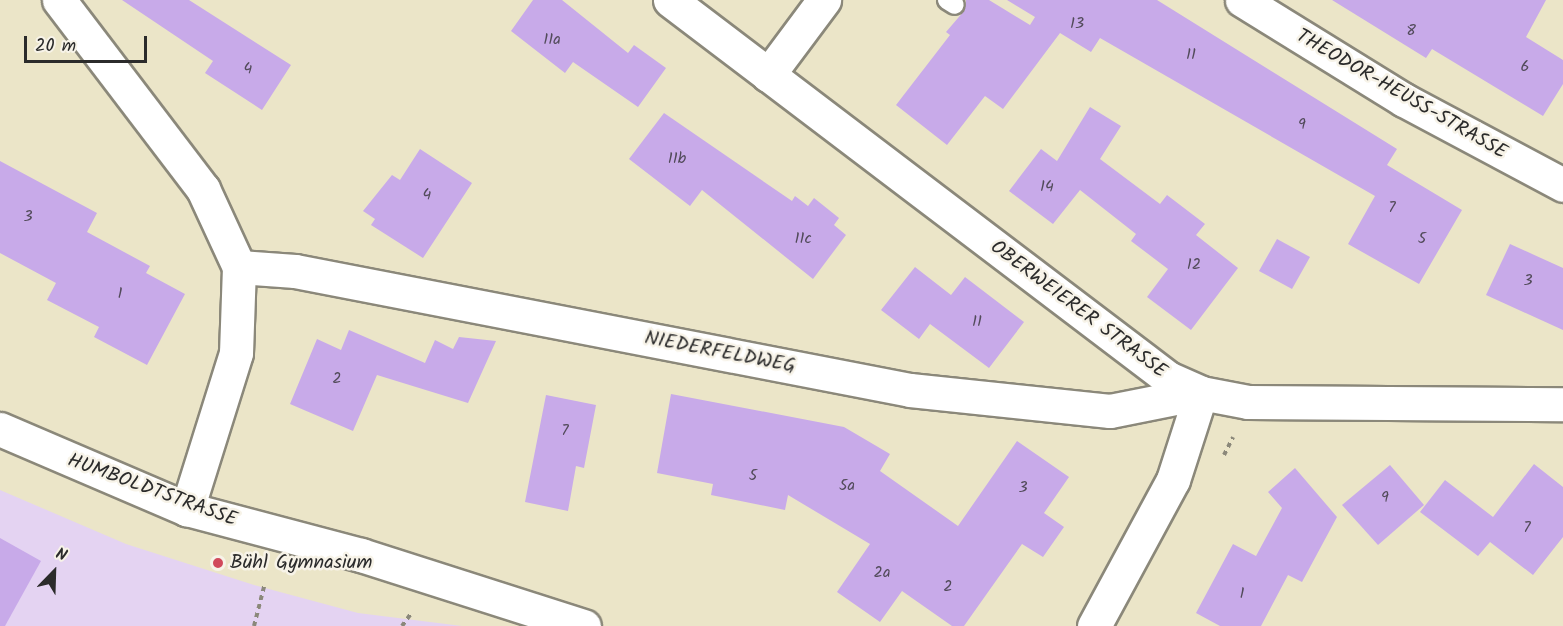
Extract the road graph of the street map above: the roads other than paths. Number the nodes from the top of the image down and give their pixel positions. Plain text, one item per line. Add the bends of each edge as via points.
1 (59, 0) edge
2 (670, 0) edge
3 (824, 0) edge
4 (1242, 0) edge
5 (768, 75) junction
6 (1563, 185) edge
7 (239, 267) junction
8 (1201, 393) junction
9 (1563, 404) edge
10 (0, 429) edge
11 (187, 508) junction
12 (535, 618) edge
13 (584, 626) edge
14 (1094, 626) edge

1 - 7 street via 203,189
2 - 5 street, OBERWEIERER STRASSE
3 - 5 street
4 - 6 street, THEODOR-HEUSS-STRASSE via 1404,100
5 - 8 street, OBERWEIERER STRASSE via 1168,378
7 - 8 street, NIEDERFELDWEG via 295,271 910,390 1110,411
7 - 11 street via 236,353
8 - 9 street, OBERWEIERER STRASSE via 1254,402
8 - 14 street via 1173,480
10 - 11 street, HUMBOLDTSTRASSE
11 - 12 street, HUMBOLDTSTRASSE
12 - 13 street, HUMBOLDTSTRASSE

